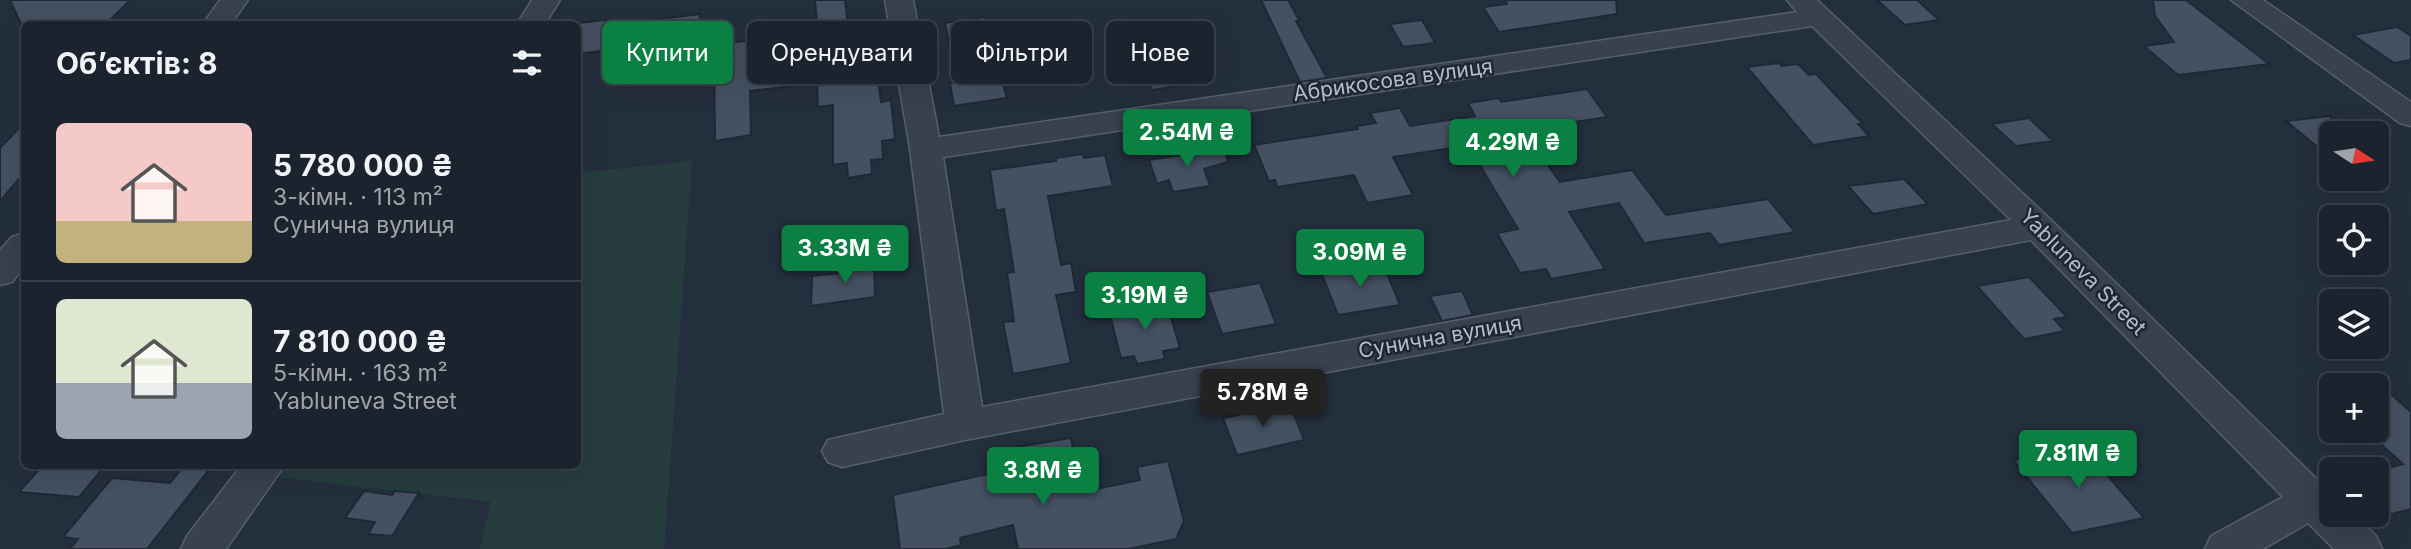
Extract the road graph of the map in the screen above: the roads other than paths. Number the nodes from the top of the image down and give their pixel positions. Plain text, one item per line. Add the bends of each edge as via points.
1 (234, 0) edge
2 (546, 0) edge
3 (898, 0) edge
4 (2245, 0) edge
5 (1810, 8) edge
6 (219, 21) edge
7 (533, 21) edge
8 (2411, 116) edge
9 (926, 149) junction
10 (2038, 227) junction
11 (21, 248) edge
12 (0, 273) edge
13 (965, 425) junction
14 (842, 451) dead end
15 (262, 469) edge
16 (2312, 501) junction
17 (202, 549) edge
18 (2226, 549) edge
19 (2361, 549) edge

1 - 6 street
2 - 7 street
3 - 9 street
4 - 8 street
5 - 9 street, Абрикосова вулиця
5 - 10 street, Yabluneva Street
9 - 13 street
10 - 13 street, Сунична вулиця
10 - 16 street, Yabluneva Street
11 - 12 street
13 - 14 street, Сунична вулиця
15 - 17 street
16 - 18 street
16 - 19 street, Yabluneva Street

